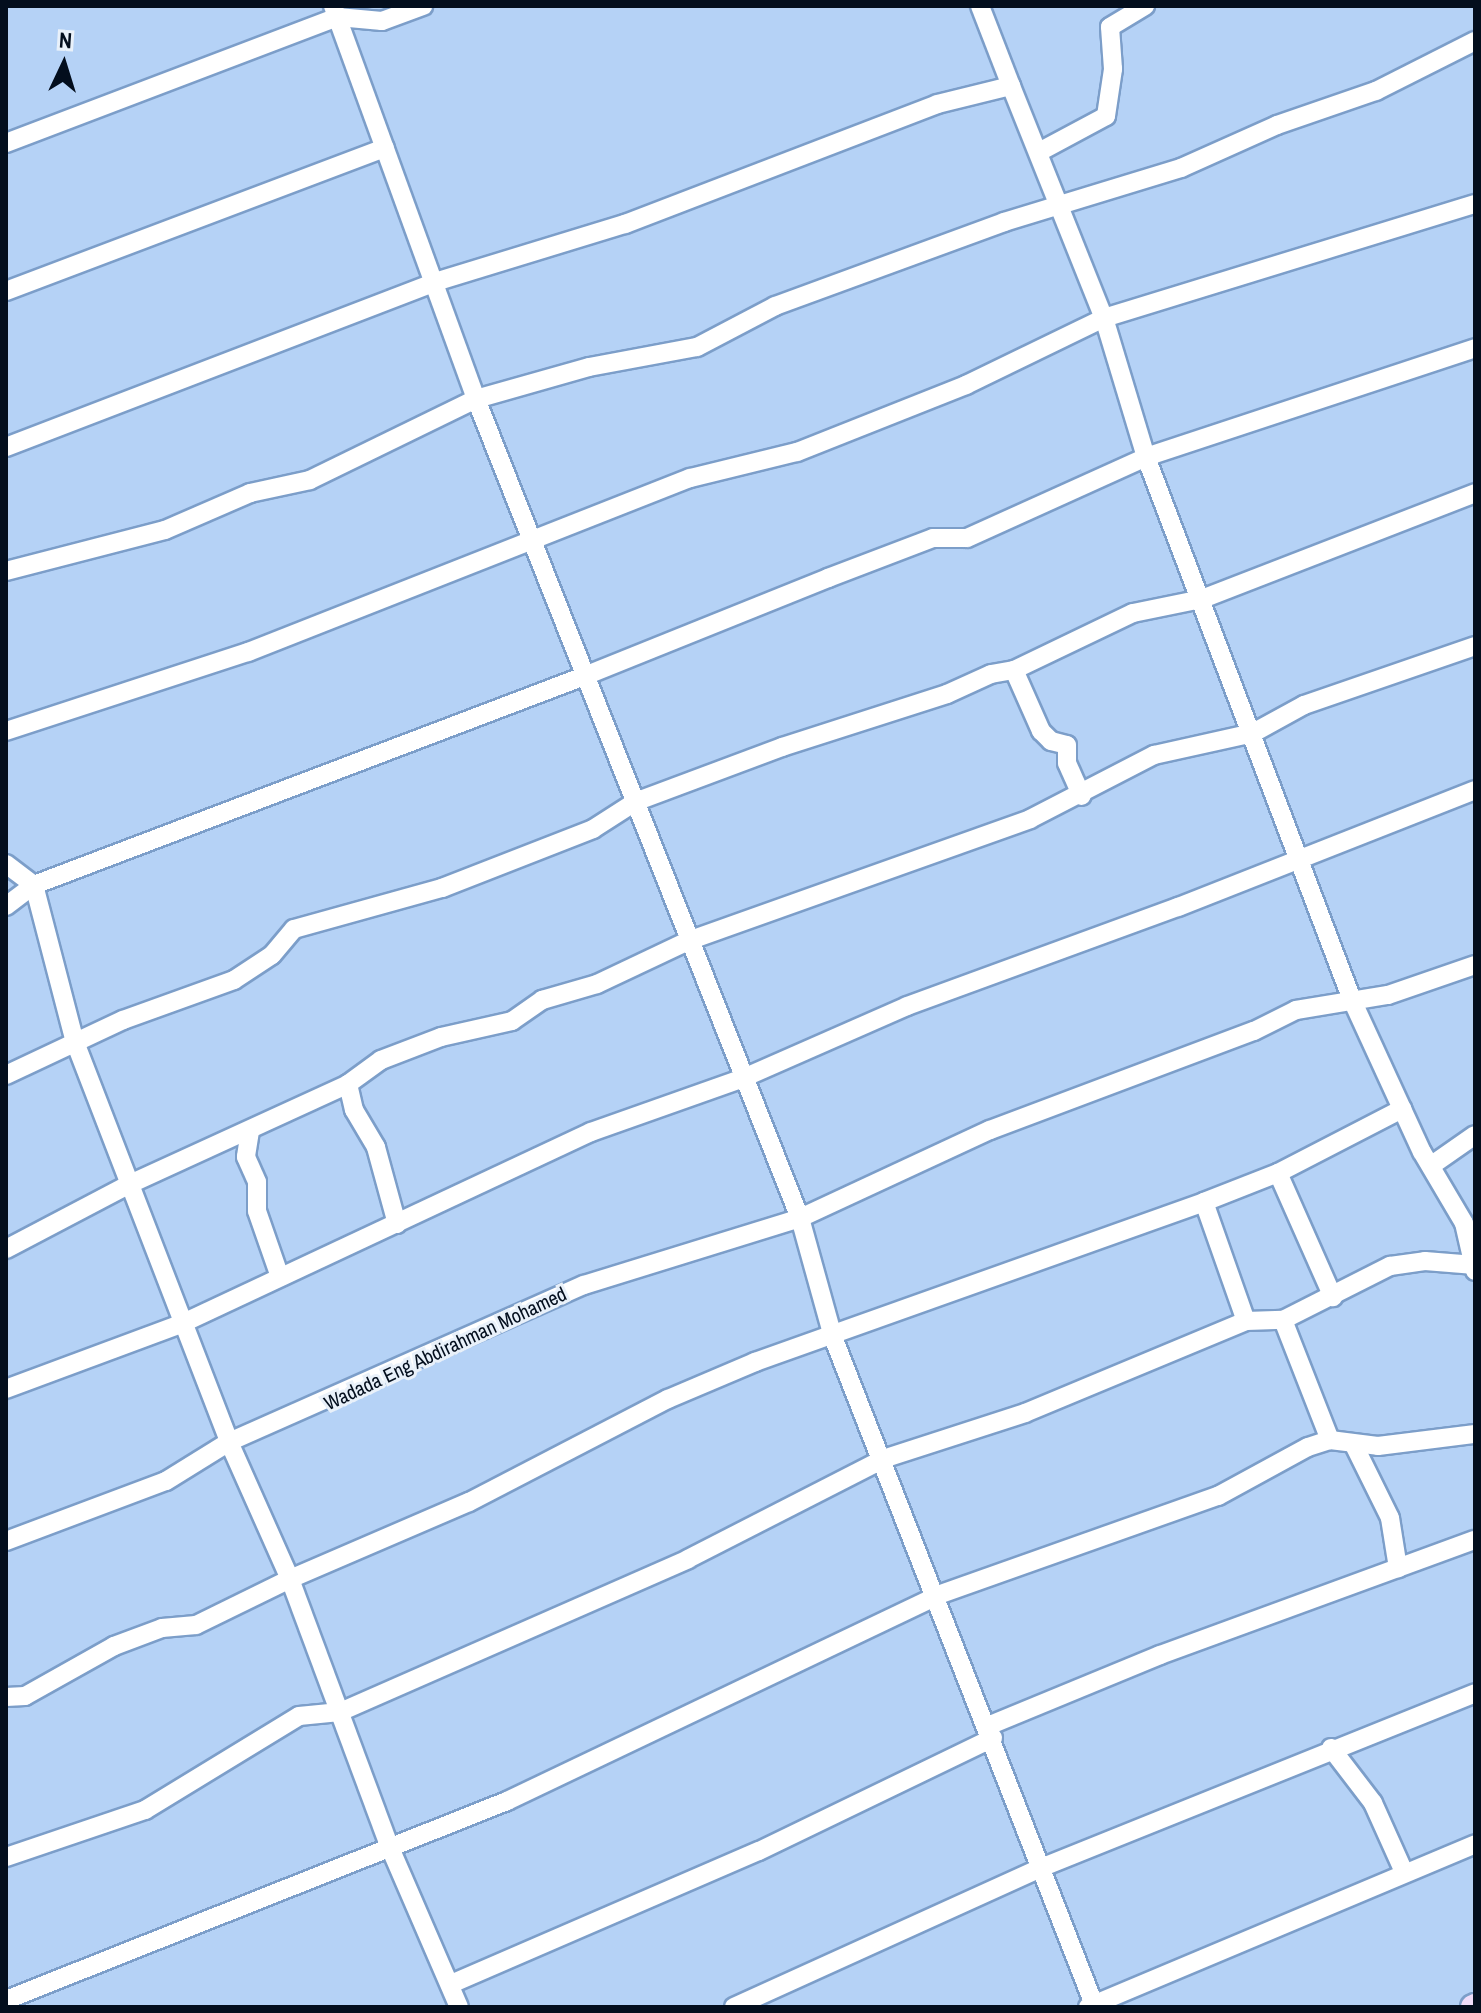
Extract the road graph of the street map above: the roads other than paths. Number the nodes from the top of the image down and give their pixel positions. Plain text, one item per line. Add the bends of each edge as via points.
1 (423, 6) edge
2 (980, 6) edge
3 (1145, 6) edge
4 (336, 12) edge
5 (1475, 41) edge
6 (1011, 86) junction
7 (6, 143) edge
8 (385, 148) junction
9 (1039, 152) junction
10 (1475, 204) edge
11 (1056, 208) junction
12 (435, 282) junction
13 (6, 291) edge
14 (1104, 318) junction
15 (1475, 348) edge
16 (476, 399) junction
17 (6, 447) edge
18 (1146, 457) junction
19 (1475, 493) edge
20 (532, 538) junction
21 (6, 571) edge
22 (1202, 599) junction
23 (1475, 646) edge
24 (1014, 670) junction
25 (587, 675) junction
26 (6, 731) edge
27 (1253, 733) junction
28 (1475, 790) edge
29 (1082, 796) junction
30 (635, 802) junction
31 (1299, 856) junction
32 (6, 864) edge
33 (34, 885) junction
34 (6, 906) edge
35 (688, 941) junction
36 (1475, 965) edge
37 (1352, 1000) junction
38 (75, 1042) junction
39 (6, 1075) edge
40 (741, 1079) junction
41 (348, 1084) junction
42 (1402, 1109) junction
43 (250, 1131) junction
44 (1475, 1135) edge
45 (1432, 1165) junction
46 (1278, 1173) junction
47 (130, 1184) junction
48 (1204, 1202) junction
49 (800, 1218) junction
50 (397, 1224) junction
51 (6, 1249) edge
52 (1475, 1267) edge
53 (280, 1277) junction
54 (1333, 1297) junction
55 (1283, 1320) junction
56 (1246, 1321) junction
57 (183, 1323) junction
58 (833, 1337) junction
59 (6, 1389) edge
60 (1475, 1434) edge
61 (1330, 1440) junction
62 (229, 1442) junction
63 (1354, 1445) junction
64 (883, 1459) junction
65 (1475, 1540) edge
66 (6, 1541) edge
67 (1398, 1568) junction
68 (290, 1579) junction
69 (938, 1595) junction
70 (1475, 1693) edge
71 (6, 1697) edge
72 (340, 1712) junction
73 (990, 1732) junction
74 (1331, 1748) junction
75 (1475, 1844) edge
76 (391, 1850) junction
77 (6, 1857) edge
78 (1043, 1867) junction
79 (1404, 1872) junction
80 (451, 1984) junction
81 (6, 2000) edge
82 (1092, 2006) edge
83 (459, 2007) edge
84 (734, 2007) edge

1 - 4 street via 382,21
2 - 6 street
3 - 9 street via 1110,27 1113,69 1106,116
4 - 7 street
4 - 8 street
5 - 11 street via 1376,91 1277,125 1181,168
6 - 9 street
6 - 12 street via 937,104 625,224
8 - 12 street
8 - 13 street
9 - 11 street
10 - 14 street
11 - 14 street
11 - 16 street via 775,306 697,347 589,367
12 - 16 street
12 - 17 street
14 - 18 street
14 - 20 street via 966,385 797,452 690,478
15 - 18 street
16 - 20 street
16 - 21 street via 310,480 250,493 165,530
18 - 22 street
18 - 25 street via 967,538 933,538
19 - 22 street
20 - 25 street
20 - 26 street via 248,652
22 - 24 street via 1133,613
22 - 27 street
23 - 27 street via 1304,705
24 - 29 street via 1041,731 1051,741 1067,745 1067,763
24 - 30 street
25 - 30 street
25 - 33 street
27 - 29 street via 1154,755
27 - 31 street
28 - 31 street
29 - 35 street
30 - 35 street
30 - 38 street via 593,829 442,888 294,929 272,955 234,980
31 - 37 street
31 - 40 street via 1178,907 907,1006
32 - 33 street
33 - 34 street
33 - 38 street
35 - 40 street
35 - 41 street via 597,984 542,1000 512,1021 441,1037 381,1060
36 - 37 street, Wadada Eng Abdirahman Mohamed via 1388,995
37 - 42 street
37 - 49 street, Wadada Eng Abdirahman Mohamed via 1296,1010 1254,1031 990,1130
38 - 39 street
38 - 47 street
40 - 49 street
40 - 50 street via 591,1132
41 - 43 street via 298,1102
41 - 50 street via 354,1110 376,1147
42 - 45 street
42 - 46 street
43 - 47 street
43 - 53 street via 246,1157 257,1182 257,1211
44 - 45 street
45 - 52 street via 1464,1223
46 - 48 street
46 - 54 street
47 - 51 street
47 - 57 street
48 - 56 street
48 - 58 street
49 - 58 street
49 - 62 street, Wadada Eng Abdirahman Mohamed via 584,1285
50 - 53 street
52 - 54 street via 1425,1261 1390,1266
53 - 57 street
54 - 55 street
55 - 56 street
55 - 61 street
56 - 64 street via 1025,1413
57 - 59 street
57 - 62 street
58 - 64 street
58 - 68 street via 755,1362 668,1399 469,1502
60 - 63 street
61 - 63 street
61 - 69 street via 1218,1496
62 - 66 street, Wadada Eng Abdirahman Mohamed via 166,1481
62 - 68 street
63 - 67 street via 1390,1518
64 - 69 street
64 - 72 street via 688,1559
65 - 67 street
67 - 73 street via 1160,1655
68 - 71 street via 196,1625 162,1628 114,1646 25,1696
68 - 72 street
69 - 73 street
69 - 76 street via 507,1801
70 - 74 street
72 - 76 street
72 - 77 street via 299,1716 145,1810
73 - 78 street
73 - 80 street via 759,1851
74 - 78 street
74 - 79 street via 1373,1803
75 - 79 street
76 - 80 street
76 - 81 street
78 - 82 street
78 - 84 street
79 - 82 street
80 - 83 street

